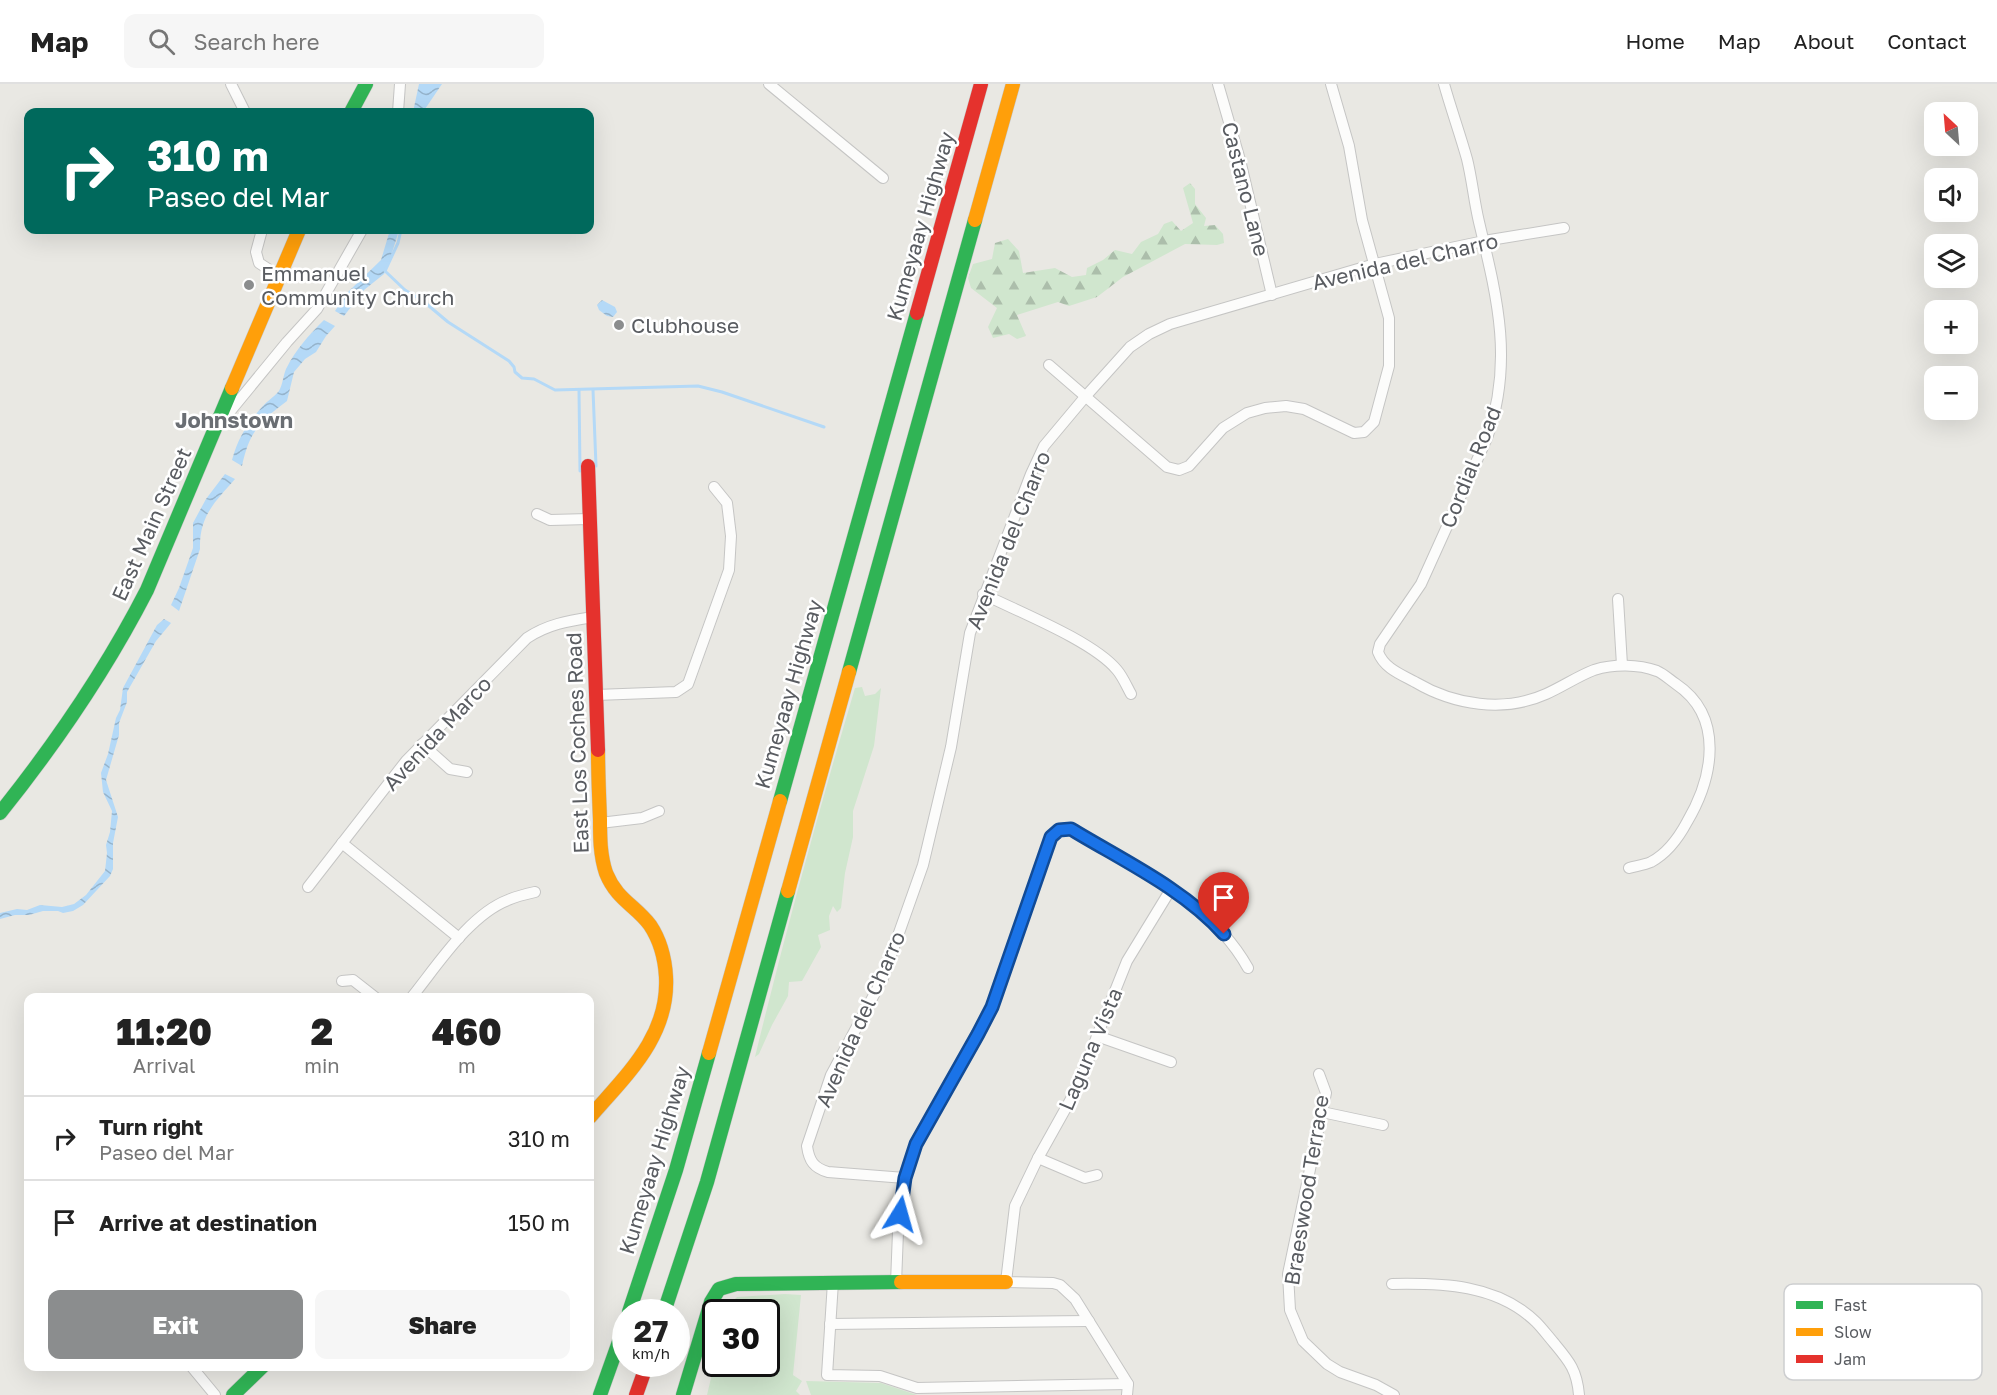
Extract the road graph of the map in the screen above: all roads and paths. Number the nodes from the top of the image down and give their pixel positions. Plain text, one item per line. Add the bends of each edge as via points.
1 (231, 84) edge
2 (366, 84) edge
3 (400, 84) edge
4 (981, 84) edge
5 (1013, 84) edge
6 (1218, 84) edge
7 (1331, 84) edge
8 (1444, 84) edge
9 (772, 85) edge
10 (243, 108) edge
11 (353, 108) edge
12 (398, 108) edge
13 (883, 178) dead end
14 (1564, 228) dead end
15 (261, 234) edge
16 (297, 234) edge
17 (360, 234) edge
18 (1484, 241) junction
19 (1375, 264) junction
20 (279, 276) junction
21 (1272, 295) junction
22 (1049, 365) dead end
23 (1085, 397) junction
24 (213, 432) junction
25 (588, 466) dead end
26 (714, 487) dead end
27 (537, 514) dead end
28 (589, 519) junction
29 (983, 594) junction
30 (1618, 599) dead end
31 (593, 617) junction
32 (1622, 666) junction
33 (1131, 694) dead end
34 (596, 695) junction
35 (422, 744) junction
36 (467, 772) dead end
37 (659, 811) dead end
38 (0, 813) edge
39 (600, 823) junction
40 (342, 843) junction
41 (1629, 868) dead end
42 (308, 887) dead end
43 (1171, 889) junction
44 (535, 892) dead end
45 (459, 938) junction
46 (1248, 968) dead end
47 (342, 981) dead end
48 (370, 993) edge
49 (415, 993) edge
50 (1097, 1036) junction
51 (1171, 1062) dead end
52 (1319, 1074) dead end
53 (594, 1112) edge
54 (1322, 1112) junction
55 (1383, 1125) dead end
56 (1038, 1158) junction
57 (1097, 1175) dead end
58 (905, 1178) junction
59 (832, 1282) junction
60 (1006, 1282) junction
61 (896, 1283) junction
62 (1392, 1284) dead end
63 (633, 1299) edge
64 (668, 1299) edge
65 (1089, 1321) junction
66 (830, 1324) junction
67 (612, 1361) edge
68 (194, 1371) edge
69 (258, 1371) edge
70 (642, 1377) edge
71 (1128, 1390) edge
72 (987, 1391) edge
73 (215, 1395) edge
74 (233, 1395) edge
75 (600, 1395) edge
76 (636, 1395) edge
77 (683, 1395) edge
78 (1394, 1395) edge
79 (1579, 1395) edge

1 - 10 street
2 - 11 main road
3 - 12 street
4 - 63 main road, Kumeyaay Highway via 676,1170
5 - 64 main road via 707,1182
6 - 21 street, Castano Lane
7 - 19 street
8 - 18 street, Cordial Road via 1467,159
9 - 13 street
14 - 18 street, Avenida del Charro
15 - 20 street via 256,252 259,263
16 - 20 main road, East Main Street
17 - 24 street via 317,309
18 - 19 street, Avenida del Charro
18 - 32 street, Cordial Road via 1501,328 1502,361 1494,416 1421,584 1380,644 1380,659 1430,691 1473,704 1527,701 1595,670
19 - 21 street, Avenida del Charro
19 - 23 street via 1389,318 1389,366 1374,422 1364,432 1353,433 1304,409 1265,408 1247,413 1223,428 1189,466 1179,470 1167,467
20 - 24 main road, East Main Street
21 - 23 street, Avenida del Charro via 1170,324 1149,334 1130,347
22 - 23 street
23 - 29 street, Avenida del Charro via 1044,446
24 - 38 main road, East Main Street via 134,616 71,719
25 - 28 main road, East Los Coches Road
26 - 34 street via 727,502 729,570 688,684 676,692
27 - 28 street via 550,520
28 - 31 main road, East Los Coches Road
29 - 33 street via 1100,654 1118,670
29 - 58 street, Avenida del Charro via 970,633 951,747 923,865 883,978 831,1075 807,1146 818,1169
30 - 32 street
31 - 34 main road, East Los Coches Road
31 - 35 street, Avenida Marco via 557,623 527,638
32 - 41 street via 1658,671 1685,690 1696,703 1711,742 1709,771 1699,802 1683,829 1650,862
34 - 39 main road, East Los Coches Road
35 - 36 street via 450,769
35 - 40 street, Avenida Marco
37 - 39 street via 642,818
39 - 53 main road, East Los Coches Road via 601,854 609,880 656,935 667,974 661,1016 649,1045
40 - 42 street, Avenida Marco
40 - 45 street
43 - 46 street via 1209,918
43 - 50 street, Laguna Vista via 1127,961
43 - 58 street via 1071,829 1059,830 1051,837 992,1007 916,1144
44 - 45 street via 491,909
45 - 49 street
47 - 48 street via 353,980
50 - 51 street
50 - 56 street, Laguna Vista via 1081,1081
52 - 54 street, Braeswood Terrace via 1326,1093
54 - 55 street
54 - 78 street, Braeswood Terrace via 1288,1274 1290,1310 1303,1341 1327,1364
56 - 57 street via 1085,1178
56 - 60 street, Laguna Vista via 1016,1206
58 - 61 street
59 - 61 main road
59 - 66 street
59 - 77 main road via 736,1284 719,1289 711,1302
60 - 61 main road
60 - 65 street via 1060,1285
62 - 79 street via 1437,1283 1477,1290 1507,1301 1535,1321 1570,1363 1578,1380
65 - 66 street
65 - 71 street
66 - 72 street via 827,1375 880,1376 917,1388
67 - 75 main road
68 - 73 street
69 - 74 main road
70 - 76 main road
71 - 72 street

